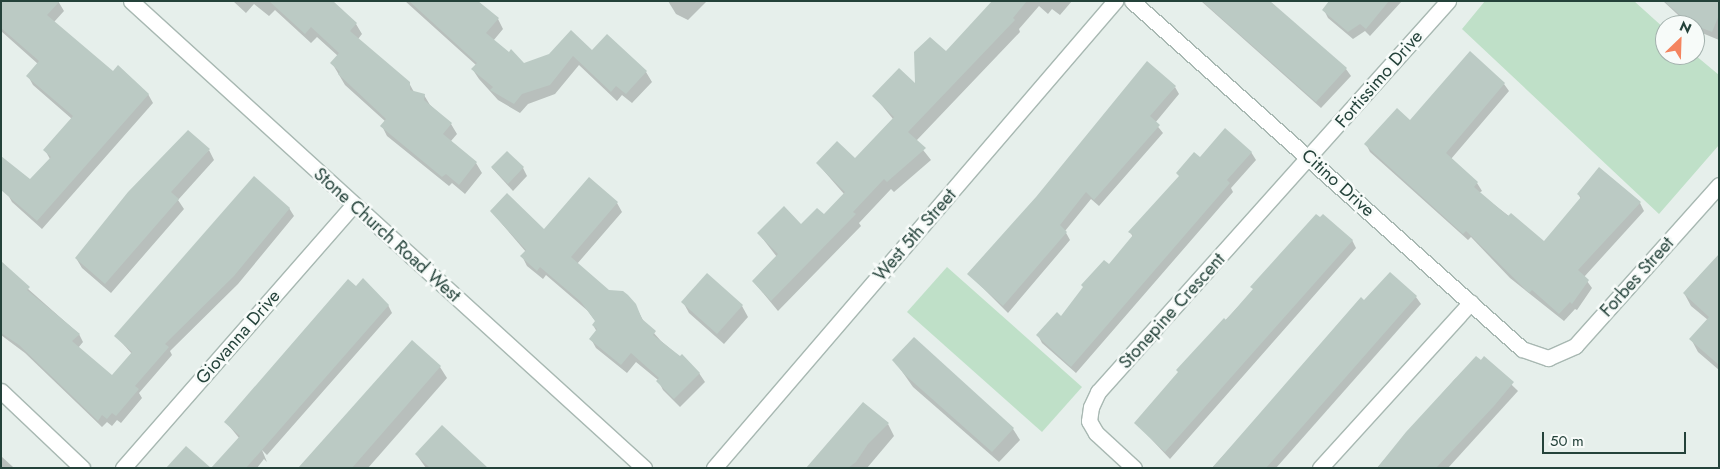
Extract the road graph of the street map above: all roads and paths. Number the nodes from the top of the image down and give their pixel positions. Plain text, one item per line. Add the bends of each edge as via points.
1 (132, 1) edge
2 (1115, 1) edge
3 (1132, 1) edge
4 (1448, 1) edge
5 (1310, 158) junction
6 (1719, 185) edge
7 (354, 205) junction
8 (1471, 302) junction
9 (1548, 358) joint
10 (1, 391) edge
11 (82, 468) edge
12 (123, 468) edge
13 (644, 468) edge
14 (714, 468) edge
15 (1134, 468) edge
16 (1320, 468) edge

1 - 7 street, Stone Church Road West
2 - 14 street, West 5th Street
3 - 5 street, Citino Drive
4 - 5 street, Fortissimo Drive
5 - 8 street, Citino Drive
5 - 15 street, Stonepine Crescent via 1098,392 1091,407 1090,421 1096,433
6 - 9 street, Forbes Street via 1576,346
7 - 12 street, Giovanna Drive
7 - 13 street, Stone Church Road West
8 - 9 street, Citino Drive via 1522,349
8 - 16 street
10 - 11 street

